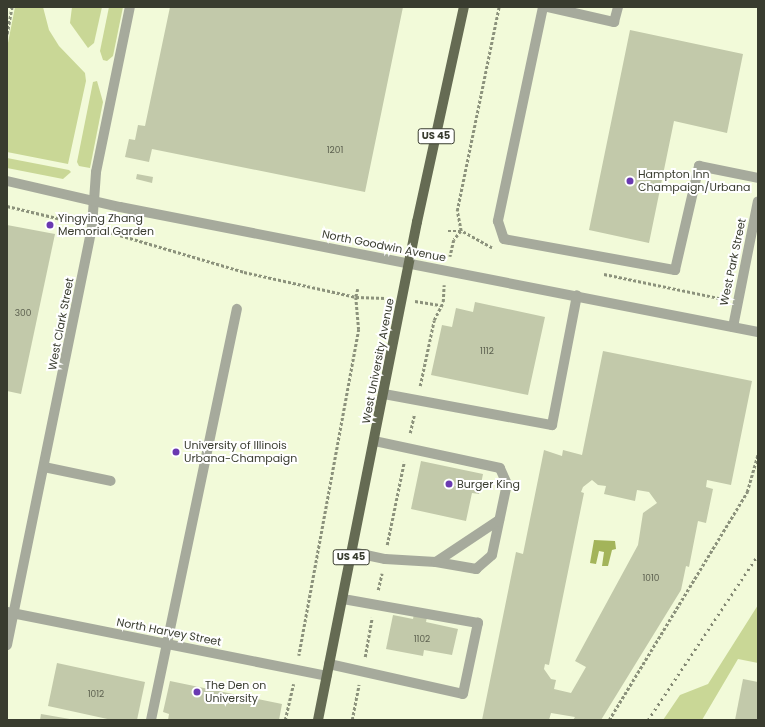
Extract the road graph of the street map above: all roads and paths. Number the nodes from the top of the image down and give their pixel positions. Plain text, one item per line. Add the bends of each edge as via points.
1 (12, 7) edge
2 (130, 7) edge
3 (464, 7) edge
4 (543, 7) edge
5 (548, 7) edge
6 (618, 7) edge
7 (498, 8) edge
8 (7, 34) edge
9 (758, 178) edge
10 (7, 180) edge
11 (94, 201) junction
12 (758, 201) edge
13 (7, 206) edge
14 (79, 224) dead end
15 (461, 230) junction
16 (106, 231) dead end
17 (448, 231) dead end
18 (454, 240) dead end
19 (499, 251) dead end
20 (409, 264) junction
21 (597, 273) dead end
22 (358, 289) dead end
23 (442, 294) dead end
24 (577, 295) junction
25 (364, 296) dead end
26 (356, 297) junction
27 (720, 298) dead end
28 (436, 302) dead end
29 (440, 305) junction
30 (237, 309) dead end
31 (733, 327) junction
32 (758, 332) edge
33 (420, 386) dead end
34 (384, 394) junction
35 (415, 412) dead end
36 (410, 434) dead end
37 (374, 441) junction
38 (758, 454) edge
39 (405, 461) dead end
40 (44, 467) junction
41 (111, 481) dead end
42 (499, 520) junction
43 (387, 547) dead end
44 (352, 552) junction
45 (436, 562) junction
46 (382, 571) dead end
47 (378, 590) dead end
48 (343, 599) junction
49 (374, 612) dead end
50 (10, 613) edge
51 (166, 644) junction
52 (7, 645) edge
53 (300, 651) dead end
54 (364, 659) dead end
55 (329, 664) junction
56 (327, 676) junction
57 (293, 685) dead end
58 (358, 690) dead end
59 (151, 720) edge
60 (285, 720) edge
61 (318, 720) edge
62 (352, 720) edge
63 (609, 720) edge

1 - 8 path
2 - 11 street, West Clark Street via 96,172
3 - 20 main road, West University Avenue / US 45
4 - 9 street via 498,221 504,238 675,270 699,166
5 - 6 street via 614,22
7 - 15 path via 457,211
10 - 11 street, North Goodwin Avenue
11 - 20 street, North Goodwin Avenue
11 - 40 street, West Clark Street via 92,227
12 - 31 street, West Park Street
13 - 14 path
15 - 17 path
15 - 18 path
15 - 19 path via 471,238
16 - 26 path via 244,272
20 - 24 street, North Goodwin Avenue
20 - 34 main road, West University Avenue / US 45
21 - 27 path
22 - 26 path
23 - 29 path via 443,302
24 - 31 street, North Goodwin Avenue
24 - 34 street via 552,425
25 - 26 path
26 - 53 path via 359,329
28 - 29 path
29 - 33 path via 434,320
30 - 51 street
31 - 32 street, North Goodwin Avenue
34 - 37 main road, West University Avenue / US 45
35 - 36 path
37 - 42 street via 500,468 507,484
37 - 44 main road, West University Avenue / US 45
38 - 63 path via 747,492
39 - 43 path
40 - 41 street
40 - 50 street, West Clark Street
42 - 45 street
42 - 45 street via 492,555 476,569
44 - 45 street via 385,559
44 - 48 main road, West University Avenue / US 45
46 - 47 path
48 - 55 main road, West University Avenue / US 45
48 - 55 street via 478,623 463,694
49 - 54 path
50 - 51 street, North Harvey Street
50 - 52 street, West Clark Street
51 - 56 street, North Harvey Street
51 - 59 street
55 - 56 main road, West University Avenue / US 45
56 - 61 main road, West University Avenue / US 45
57 - 60 path
58 - 62 path

